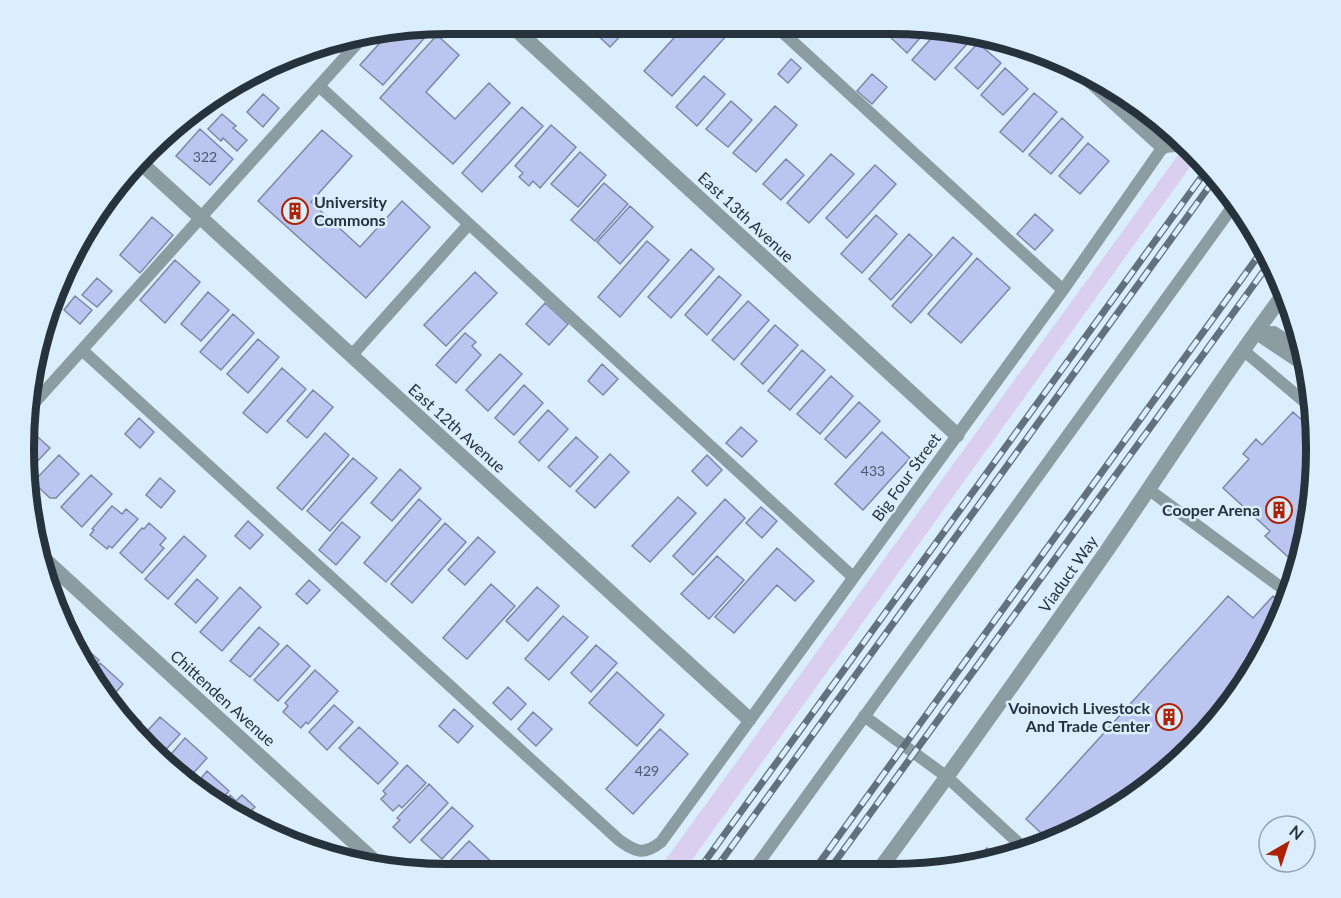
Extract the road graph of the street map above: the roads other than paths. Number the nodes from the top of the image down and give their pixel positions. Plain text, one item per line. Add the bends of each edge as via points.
1 (521, 34) edge
2 (784, 34) edge
3 (356, 45) edge
4 (319, 87) junction
5 (1103, 93) edge
6 (1175, 146) edge
7 (1163, 147) junction
8 (145, 167) edge
9 (1230, 210) edge
10 (201, 218) junction
11 (469, 224) junction
12 (1063, 290) junction
13 (1279, 300) edge
14 (1255, 333) junction
15 (1292, 344) edge
16 (82, 350) junction
17 (1244, 350) junction
18 (351, 356) junction
19 (1297, 361) edge
20 (38, 399) edge
21 (1304, 401) edge
22 (957, 435) junction
23 (1148, 489) junction
24 (52, 566) edge
25 (853, 577) junction
26 (1283, 588) edge
27 (864, 716) junction
28 (749, 719) junction
29 (947, 777) junction
30 (1019, 844) edge
31 (369, 856) edge
32 (758, 864) edge
33 (883, 864) edge

1 - 22 street, East 13th Avenue
2 - 12 lane
3 - 4 lane
4 - 10 lane
4 - 11 lane
5 - 7 street
6 - 7 lane
7 - 12 lane, Big Four Street
8 - 10 street, East 12th Avenue
9 - 27 lane
10 - 16 lane
10 - 18 street, East 12th Avenue
11 - 18 lane
11 - 25 lane
12 - 22 lane, Big Four Street
13 - 14 street, Viaduct Way
14 - 15 lane via 1274,332
14 - 17 street, Viaduct Way
14 - 19 lane
16 - 20 lane
16 - 28 lane, Big Four Street via 633,850 652,849 661,842
17 - 21 lane
17 - 23 street, Viaduct Way
18 - 28 street, East 12th Avenue
22 - 25 lane, Big Four Street
23 - 26 lane
23 - 29 street, Viaduct Way
24 - 31 street, Chittenden Avenue
25 - 28 lane, Big Four Street
27 - 29 lane
27 - 32 lane
29 - 30 lane
29 - 33 street, Viaduct Way

